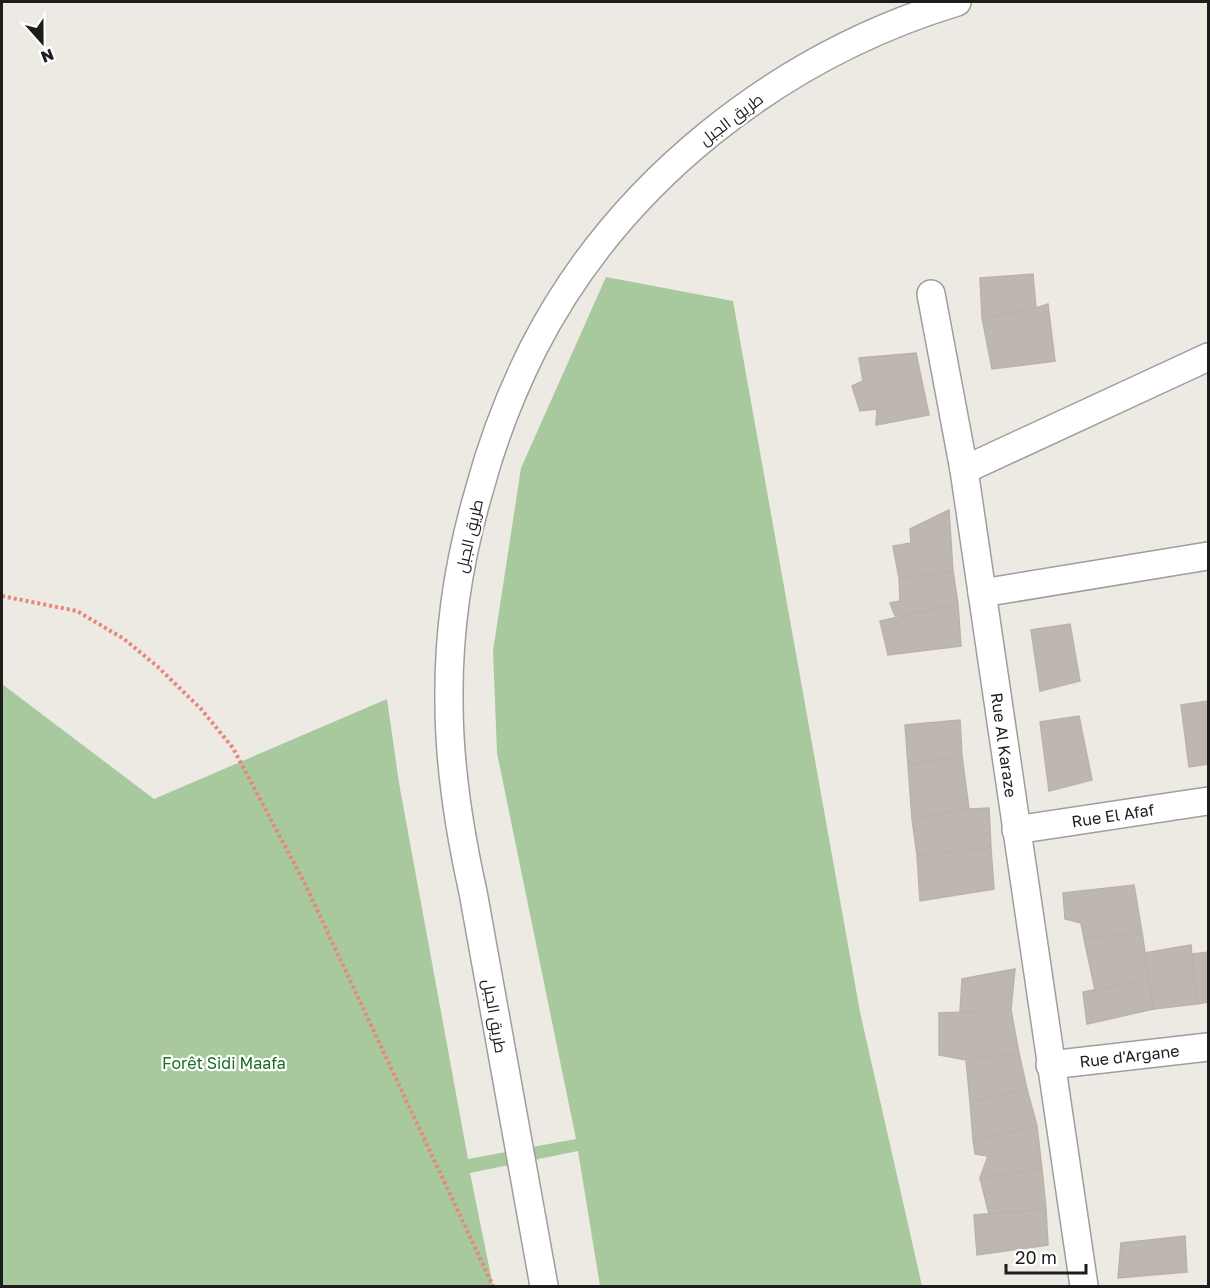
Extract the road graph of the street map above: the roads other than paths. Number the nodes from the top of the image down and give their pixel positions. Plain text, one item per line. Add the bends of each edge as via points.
1 (957, 2) edge
2 (931, 294) dead end
3 (1209, 357) edge
4 (964, 470) junction
5 (1209, 556) edge
6 (982, 593) junction
7 (1209, 801) edge
8 (1016, 830) junction
9 (1209, 1047) edge
10 (1050, 1065) junction
11 (544, 1287) edge
12 (1084, 1287) edge

1 - 11 street, طريق الجبل via 889,26 800,70 679,160 608,235 556,308 514,389 490,452 471,518 454,609 448,701 450,749 462,844
2 - 4 street, Rue Al Karaze
3 - 4 street
4 - 6 street, Rue Al Karaze
5 - 6 street
6 - 8 street, Rue Al Karaze
7 - 8 street, Rue El Afaf
8 - 10 street, Rue Al Karaze
9 - 10 street, Rue d'Argane
10 - 12 street, Rue Al Karaze

